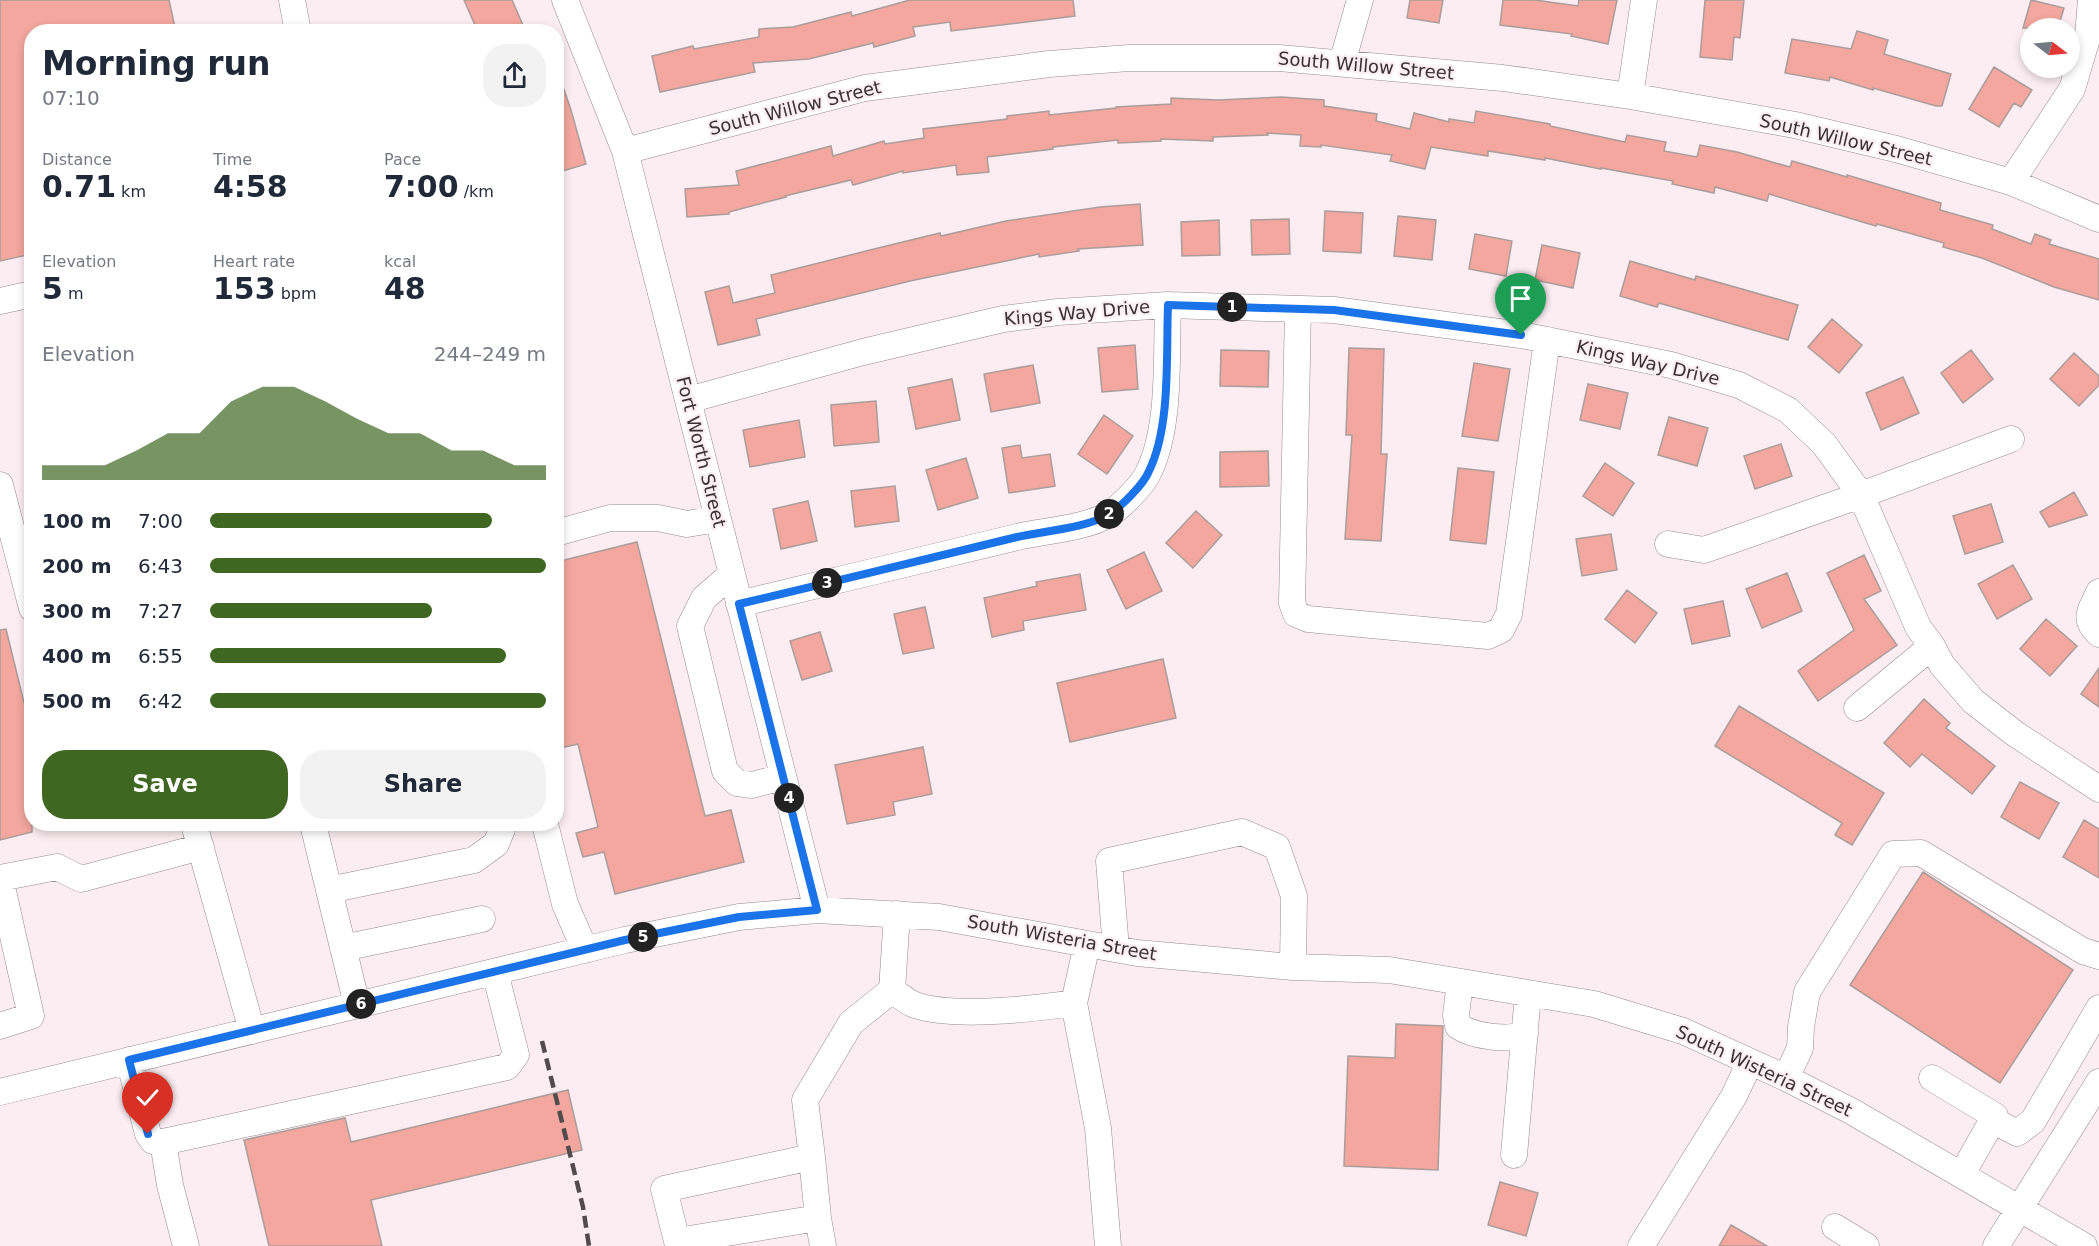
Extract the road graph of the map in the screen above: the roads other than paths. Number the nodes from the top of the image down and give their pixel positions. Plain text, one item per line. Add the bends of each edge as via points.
1 (292, 0) edge
2 (566, 0) edge
3 (1360, 0) edge
4 (1644, 0) edge
5 (2091, 0) edge
6 (296, 24) edge
7 (1342, 63) junction
8 (1630, 96) junction
9 (625, 151) junction
10 (2011, 182) junction
11 (2099, 219) edge
12 (24, 296) edge
13 (0, 301) edge
14 (1168, 305) junction
15 (1298, 309) junction
16 (1547, 340) junction
17 (688, 400) junction
18 (2011, 439) dead end
19 (0, 485) edge
20 (1861, 495) junction
21 (718, 519) junction
22 (564, 531) edge
23 (1668, 544) dead end
24 (732, 574) junction
25 (24, 577) edge
26 (2099, 592) edge
27 (739, 604) junction
28 (2099, 634) edge
29 (1932, 646) junction
30 (1857, 708) dead end
31 (783, 777) junction
32 (2099, 789) edge
33 (315, 831) edge
34 (501, 831) edge
35 (547, 831) edge
36 (198, 835) edge
37 (0, 878) edge
38 (329, 890) junction
39 (817, 910) junction
40 (897, 914) junction
41 (482, 919) dead end
42 (1087, 944) junction
43 (343, 948) junction
44 (1116, 949) junction
45 (585, 950) junction
46 (2099, 956) edge
47 (1293, 967) junction
48 (495, 972) junction
49 (1460, 982) junction
50 (892, 990) junction
51 (1528, 994) junction
52 (1074, 1003) junction
53 (357, 1005) junction
54 (2099, 1008) edge
55 (0, 1026) edge
56 (252, 1031) junction
57 (1525, 1033) junction
58 (129, 1060) junction
59 (1750, 1062) junction
60 (1786, 1078) junction
61 (1932, 1078) dead end
62 (2099, 1082) edge
63 (1, 1090) edge
64 (1992, 1120) junction
65 (163, 1142) junction
66 (1514, 1155) dead end
67 (812, 1157) junction
68 (1962, 1174) junction
69 (2020, 1207) junction
70 (819, 1218) junction
71 (1834, 1227) dead end
72 (186, 1246) edge
73 (823, 1246) edge
74 (1108, 1246) edge
75 (1641, 1246) edge
76 (1866, 1246) edge
77 (1996, 1246) edge
78 (2084, 1246) edge

1 - 6 street
2 - 9 street, Fort Worth Street
3 - 7 street
4 - 8 street
5 - 10 street via 2088,35 2072,89
7 - 8 street, South Willow Street via 1503,78
7 - 9 street, South Willow Street via 1279,58 1129,58 1049,64 865,88
8 - 10 street, South Willow Street via 1795,125
9 - 17 street, Fort Worth Street
10 - 11 street, South Willow Street
12 - 13 street
14 - 15 street, Kings Way Drive
14 - 17 street, Kings Way Drive via 1004,319 863,352
14 - 27 street via 1165,405 1158,447 1149,473 1109,514 1082,524
15 - 16 street, Kings Way Drive via 1334,310
15 - 16 street via 1292,603 1296,614 1308,619 1488,636 1501,630 1509,614
16 - 20 street, Kings Way Drive via 1671,365 1739,385 1788,410 1824,444
17 - 21 street, Fort Worth Street
18 - 20 street
19 - 25 street
20 - 23 street via 1704,550
20 - 29 street, Kings Way Drive via 1918,627
21 - 22 street via 687,524 658,518 610,519
21 - 24 street, Fort Worth Street
24 - 27 street, Fort Worth Street
24 - 31 street via 704,598 690,626 725,771 737,783 752,785
26 - 28 street via 2088,618
27 - 31 street, Fort Worth Street
29 - 30 street
29 - 32 street, Kings Way Drive via 1973,701
31 - 39 street, Fort Worth Street
33 - 38 street
34 - 38 street via 496,844 474,860
35 - 45 street via 565,904
36 - 37 street via 81,879 57,867
36 - 56 street
37 - 55 street via 31,1016
38 - 43 street
39 - 40 street, South Wisteria Street
39 - 45 street, South Wisteria Street via 739,917
40 - 42 street, South Wisteria Street via 939,917
40 - 50 street
41 - 43 street
42 - 44 street, South Wisteria Street
42 - 52 street
43 - 53 street
44 - 47 street, South Wisteria Street
44 - 47 street via 1109,861 1242,832 1277,847 1294,896
45 - 48 street, South Wisteria Street
46 - 60 street via 2084,951 1921,853 1893,854 1808,992 1800,1047
47 - 49 street, South Wisteria Street via 1389,970
48 - 53 street, South Wisteria Street
48 - 65 street via 516,1055 507,1067
49 - 51 street, South Wisteria Street
49 - 57 street via 1458,1026 1467,1033 1508,1038
50 - 52 street via 914,1005 949,1011
50 - 67 street via 851,1023 805,1100
51 - 57 street
51 - 59 street, South Wisteria Street via 1594,1004 1683,1031
52 - 74 street via 1098,1128
53 - 56 street, South Wisteria Street
54 - 64 street via 2024,1130 2017,1133
56 - 58 street, South Wisteria Street
57 - 66 street
58 - 63 street, South Wisteria Street
58 - 65 street via 148,1134 153,1141
59 - 60 street, South Wisteria Street
59 - 75 street via 1734,1096
60 - 68 street, South Wisteria Street
61 - 64 street via 1995,1116
62 - 69 street
64 - 68 street
65 - 72 street
67 - 70 street
67 - 70 street via 664,1189 677,1241
68 - 69 street, South Wisteria Street
69 - 77 street
69 - 78 street, South Wisteria Street
70 - 73 street
71 - 76 street

